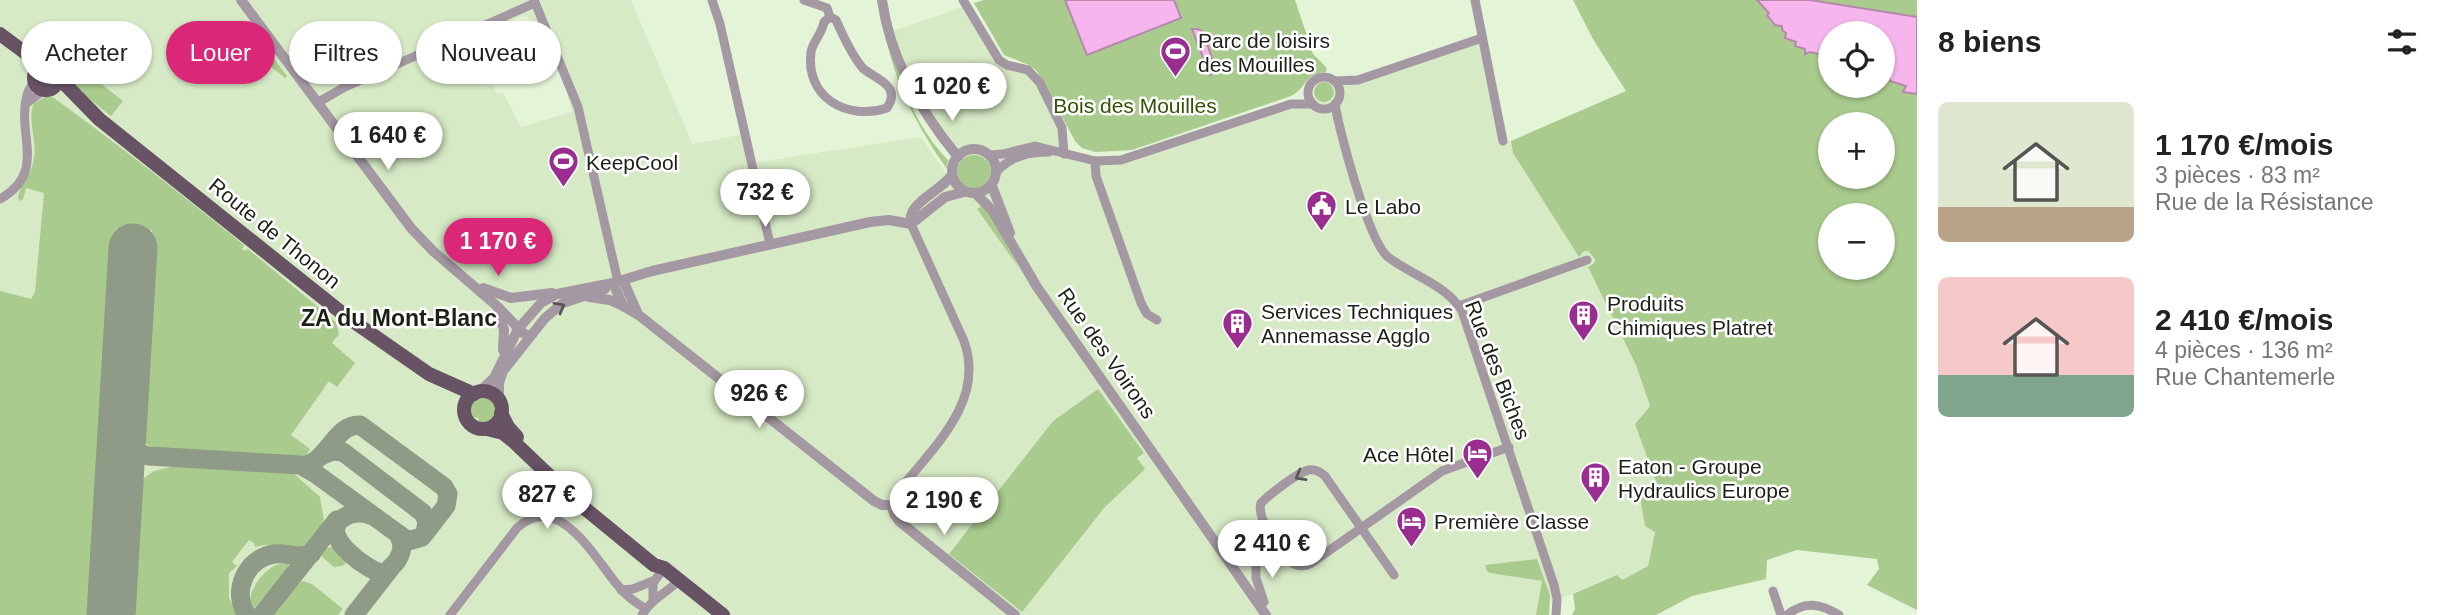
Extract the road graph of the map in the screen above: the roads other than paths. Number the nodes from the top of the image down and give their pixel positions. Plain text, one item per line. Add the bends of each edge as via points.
1 (241, 0) edge
2 (712, 0) edge
3 (804, 0) edge
4 (882, 0) edge
5 (888, 0) edge
6 (1475, 0) edge
7 (535, 1) edge
8 (964, 3) edge
9 (830, 17) junction
10 (0, 34) edge
11 (1482, 38) junction
12 (0, 42) edge
13 (21, 50) edge
14 (906, 75) junction
15 (1358, 80) junction
16 (1335, 81) junction
17 (56, 84) edge
18 (65, 84) edge
19 (40, 85) junction
20 (1308, 90) junction
21 (1337, 101) junction
22 (317, 103) junction
23 (1291, 104) junction
24 (1317, 106) junction
25 (99, 119) junction
26 (1339, 134) junction
27 (1503, 141) dead end
28 (1060, 153) junction
29 (990, 155) junction
30 (958, 157) junction
31 (1095, 161) junction
32 (997, 171) junction
33 (952, 175) junction
34 (992, 186) junction
35 (964, 192) junction
36 (976, 194) junction
37 (0, 199) edge
38 (911, 224) junction
39 (770, 244) junction
40 (1020, 258) junction
41 (1587, 260) dead end
42 (468, 279) junction
43 (618, 282) junction
44 (565, 291) junction
45 (583, 297) junction
46 (523, 298) junction
47 (494, 303) junction
48 (623, 306) junction
49 (1459, 306) junction
50 (535, 309) junction
51 (640, 316) junction
52 (1157, 320) dead end
53 (541, 322) junction
54 (518, 329) junction
55 (530, 336) junction
56 (502, 360) junction
57 (429, 374) junction
58 (477, 393) junction
59 (500, 407) junction
60 (464, 409) junction
61 (487, 429) junction
62 (1509, 447) junction
63 (1165, 468) junction
64 (892, 505) junction
65 (1264, 525) junction
66 (1362, 528) junction
67 (1229, 552) junction
68 (1285, 556) junction
69 (664, 568) junction
70 (1394, 575) dead end
71 (679, 580) junction
72 (653, 582) junction
73 (621, 590) junction
74 (1773, 591) dead end
75 (653, 600) junction
76 (1264, 602) junction
77 (644, 612) edge
78 (450, 615) edge
79 (723, 615) edge
80 (1015, 615) edge
81 (1266, 615) edge
82 (1273, 615) edge
83 (1556, 615) edge
84 (1781, 615) edge
85 (1787, 615) edge
86 (1839, 615) edge

1 - 22 street
2 - 39 street
3 - 9 street via 825,6
4 - 14 street via 890,41
5 - 14 street
6 - 11 street
7 - 22 street
7 - 43 street via 578,107
8 - 28 street via 1001,62 1028,70 1040,83 1062,128
9 - 9 street via 862,68 886,84 891,96 887,108 870,113 835,107 814,85 813,45
10 - 13 main road
11 - 15 street
11 - 27 street
12 - 19 main road, Route de Thonon
14 - 30 street via 927,116
15 - 16 street
15 - 21 street
16 - 20 street via 1319,78
16 - 21 street
17 - 19 main road
18 - 25 main road, Route de Thonon
19 - 25 main road, Route de Thonon
19 - 37 street via 26,96 27,164 17,185
20 - 23 street
20 - 24 street via 1309,99
21 - 24 street
21 - 26 street, Rue des Biches
22 - 42 street via 411,229
23 - 24 street
23 - 31 street via 1139,156
24 - 26 street, Rue des Biches
25 - 57 main road, Route de Thonon via 347,317
26 - 49 street, Rue des Biches via 1383,252
28 - 29 street via 1035,146
28 - 31 street
28 - 32 street via 1020,155
29 - 30 street via 976,149
29 - 32 street
30 - 33 street
31 - 52 street via 1096,176 1141,303
32 - 34 street
33 - 35 street
33 - 38 street via 913,208
34 - 36 street
34 - 40 street, Rue des Voirons
35 - 36 street
35 - 38 street via 945,197
36 - 40 street, Rue des Voirons via 992,210
38 - 39 street via 879,220
38 - 64 street via 966,346 970,376 957,417
39 - 43 street
40 - 63 street, Rue des Voirons
41 - 49 street
42 - 46 street via 502,296
42 - 47 street
43 - 44 street
43 - 45 street
43 - 48 street
43 - 51 street
44 - 46 street
44 - 50 street
45 - 48 street
53 -> 45 street via 558,306
46 - 50 street
47 - 54 street
47 - 56 street via 504,330
48 - 51 street
49 - 62 street, Rue des Biches
50 - 53 street
50 - 54 street
51 - 64 street via 876,502
53 - 55 street
54 - 55 street
54 - 56 street
55 - 59 street via 503,371 498,386
56 - 58 street via 494,378
57 - 58 main road, Route de Thonon
57 - 60 main road, Route de Thonon
58 - 59 main road via 490,394
58 - 60 main road
59 - 61 main road via 496,423
59 - 69 main road via 515,435
60 - 61 main road via 471,425
61 - 69 main road via 513,441 580,505 654,565
62 - 66 street via 1442,471
62 - 83 street, Rue des Biches via 1558,599
63 - 67 street, Rue des Voirons
63 - 81 street, Rue des Voirons
64 - 80 street via 899,521
66 -> 65 street via 1325,476 1312,470 1262,501 1259,510
65 - 67 street via 1263,537 1254,549 1243,554
65 - 68 street
66 - 68 street via 1308,565 1295,565
66 - 70 street
67 - 76 street, Rue des Voirons
68 - 76 street via 1270,553 1258,562 1255,574
69 - 71 main road
69 - 72 street
71 - 75 street
71 - 79 main road
72 - 73 street
72 - 75 street
73 - 77 street
73 - 78 street via 569,526 539,517 517,528
74 - 84 street
75 - 77 street
76 - 82 street, Rue des Voirons
85 - 86 street via 1817,605

